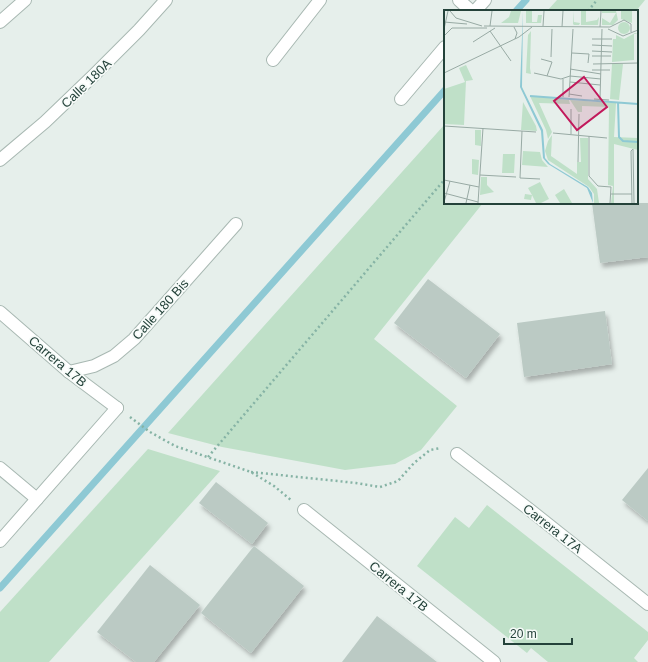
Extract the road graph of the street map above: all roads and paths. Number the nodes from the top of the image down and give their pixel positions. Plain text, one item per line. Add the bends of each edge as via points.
1 (25, 0) edge
2 (166, 0) edge
3 (320, 0) edge
4 (459, 0) edge
5 (485, 0) edge
6 (597, 0) edge
7 (470, 10) edge
8 (476, 10) edge
9 (589, 10) edge
10 (0, 22) edge
11 (444, 48) edge
12 (273, 60) dead end
13 (401, 99) dead end
14 (0, 160) edge
15 (444, 179) edge
16 (236, 224) dead end
17 (0, 312) edge
18 (69, 372) junction
19 (132, 418) dead end
20 (457, 454) joint
21 (208, 457) junction
22 (0, 468) edge
23 (251, 472) junction
24 (37, 499) junction
25 (304, 510) joint
26 (0, 541) edge
27 (648, 604) edge
28 (494, 662) edge

1 - 10 street
2 - 14 street, Calle 180A via 84,86
3 - 12 street
4 - 7 street
5 - 8 street
6 - 9 path
11 - 13 street
15 - 21 path
16 - 18 street, Calle 180 Bis via 134,339 114,356 94,366
17 - 18 street, Carrera 17B
18 - 24 street, Carrera 17B via 117,408
19 - 21 path via 175,446
20 - 23 path via 445,447 430,450 398,481 380,487
20 - 27 street, Carrera 17A
21 - 23 path
22 - 24 street
23 - 25 path via 274,486
24 - 26 street
25 - 28 street, Carrera 17B

